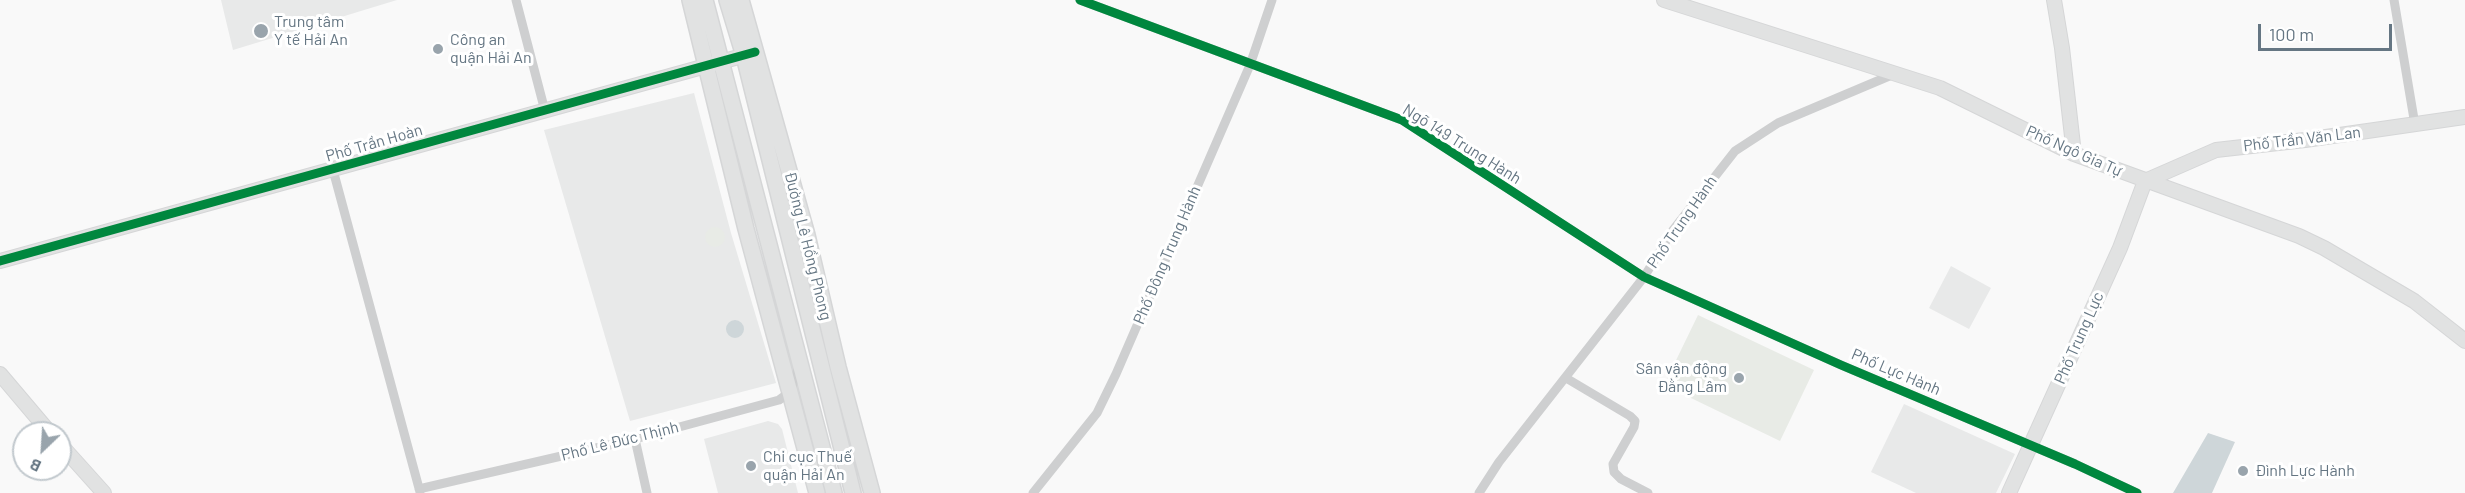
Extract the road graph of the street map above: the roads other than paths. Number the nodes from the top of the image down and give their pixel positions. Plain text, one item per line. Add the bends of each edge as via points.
1 (516, 0) edge
2 (690, 0) edge
3 (705, 0) edge
4 (727, 0) edge
5 (741, 0) edge
6 (1080, 0) edge
7 (1272, 0) edge
8 (1664, 0) edge
9 (2054, 0) edge
10 (2394, 0) edge
11 (749, 54) junction
12 (722, 62) junction
13 (1250, 65) junction
14 (706, 67) junction
15 (1894, 74) junction
16 (545, 111) junction
17 (2465, 117) edge
18 (2415, 124) junction
19 (2074, 154) junction
20 (333, 170) junction
21 (2145, 181) junction
22 (0, 261) edge
23 (1644, 277) junction
24 (2465, 341) edge
25 (800, 365) junction
26 (0, 374) edge
27 (1566, 378) junction
28 (790, 392) junction
29 (40, 421) edge
30 (634, 439) junction
31 (2031, 445) junction
32 (72, 457) edge
33 (419, 491) edge
34 (104, 493) edge
35 (647, 493) edge
36 (817, 493) edge
37 (834, 493) edge
38 (853, 493) edge
39 (872, 493) edge
40 (1033, 493) edge
41 (1479, 493) edge
42 (1648, 493) edge
43 (2009, 493) edge
44 (2137, 493) edge

1 - 16 street
2 - 14 main road
3 - 12 main road
4 - 11 main road, Đường Lê Hồng Phong
5 - 11 main road, Đường Lê Hồng Phong
6 - 13 street, Ngõ 149 Trung Hành
7 - 13 street, Phố Đông Trung Hành
8 - 15 street, Phố Ngô Gia Tự
9 - 19 street
10 - 18 street
11 - 12 street, Phố Trần Hoàn
11 - 38 main road, Đường Lê Hồng Phong via 765,148
11 - 39 main road, Đường Lê Hồng Phong via 807,235
12 - 14 street, Phố Trần Hoàn
12 - 25 main road
13 - 23 street, Ngõ 149 Trung Hành via 1402,120
13 - 40 street, Phố Đông Trung Hành via 1097,413
14 - 16 street, Phố Trần Hoàn
14 - 28 main road
15 - 19 street, Phố Ngô Gia Tự via 1940,88
15 - 23 street, Phố Trung Hành via 1778,123 1735,151 1673,230
16 - 20 street, Phố Trần Hoàn
17 - 18 street, Phố Trần Văn Lan
18 - 21 street, Phố Trần Văn Lan via 2216,150
19 - 21 street, Phố Ngô Gia Tự
20 - 22 street, Phố Trần Hoàn
20 - 33 street
21 - 24 street, Phố Ngô Gia Tự via 2324,248 2414,301
21 - 31 street, Phố Trung Lực via 2120,248
23 - 27 street, Phố Trung Hành
23 - 31 street, Phố Lực Hành
25 - 28 street
25 - 37 main road
26 - 29 street
27 - 41 street, Phố Trung Hành
27 - 42 street via 1635,421 1613,465 1614,472
28 - 30 street, Phố Lê Đức Thịnh via 779,400
28 - 36 main road
30 - 33 street, Phố Lê Đức Thịnh
30 - 35 street
31 - 43 street, Phố Trung Lực
31 - 44 street, Phố Lực Hành
32 - 34 street

